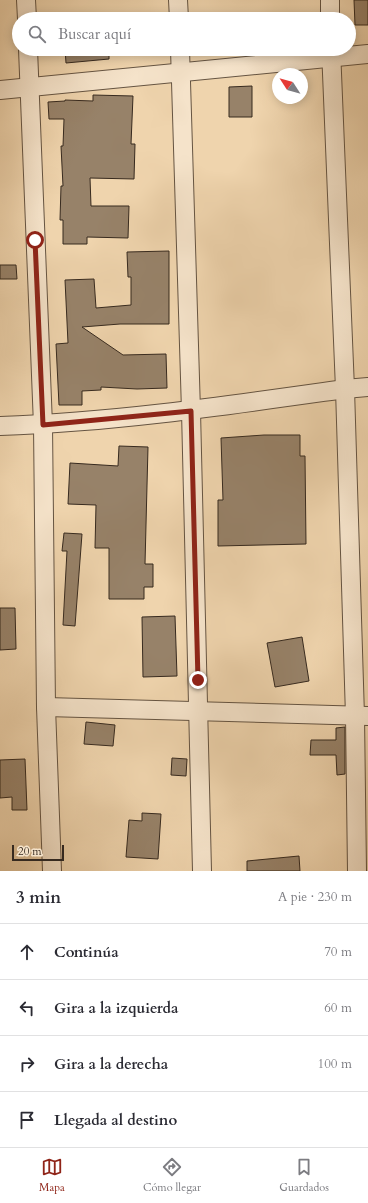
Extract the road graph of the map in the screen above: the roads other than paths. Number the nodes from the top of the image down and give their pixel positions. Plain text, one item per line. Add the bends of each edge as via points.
1 (26, 0) edge
2 (178, 0) edge
3 (330, 0) edge
4 (27, 12) edge
5 (179, 12) edge
6 (330, 12) edge
7 (356, 54) edge
8 (368, 54) edge
9 (28, 56) edge
10 (180, 56) edge
11 (309, 56) edge
12 (332, 56) edge
13 (180, 73) junction
14 (29, 87) junction
15 (0, 90) edge
16 (368, 387) edge
17 (345, 389) junction
18 (191, 411) junction
19 (43, 425) junction
20 (0, 426) edge
21 (46, 707) junction
22 (199, 711) junction
23 (361, 716) edge
24 (52, 871) edge
25 (202, 871) edge
26 (357, 871) edge

1 - 4 street
2 - 5 street
3 - 6 street
7 - 8 street
9 - 14 street
10 - 13 street
11 - 13 street
12 - 17 street
13 - 14 street
13 - 18 street
14 - 15 street
14 - 19 street
16 - 17 street
17 - 18 street
17 - 23 street
18 - 19 street
18 - 22 street
19 - 20 street
19 - 21 street
21 - 22 street
21 - 24 street
22 - 23 street
22 - 25 street
23 - 26 street

